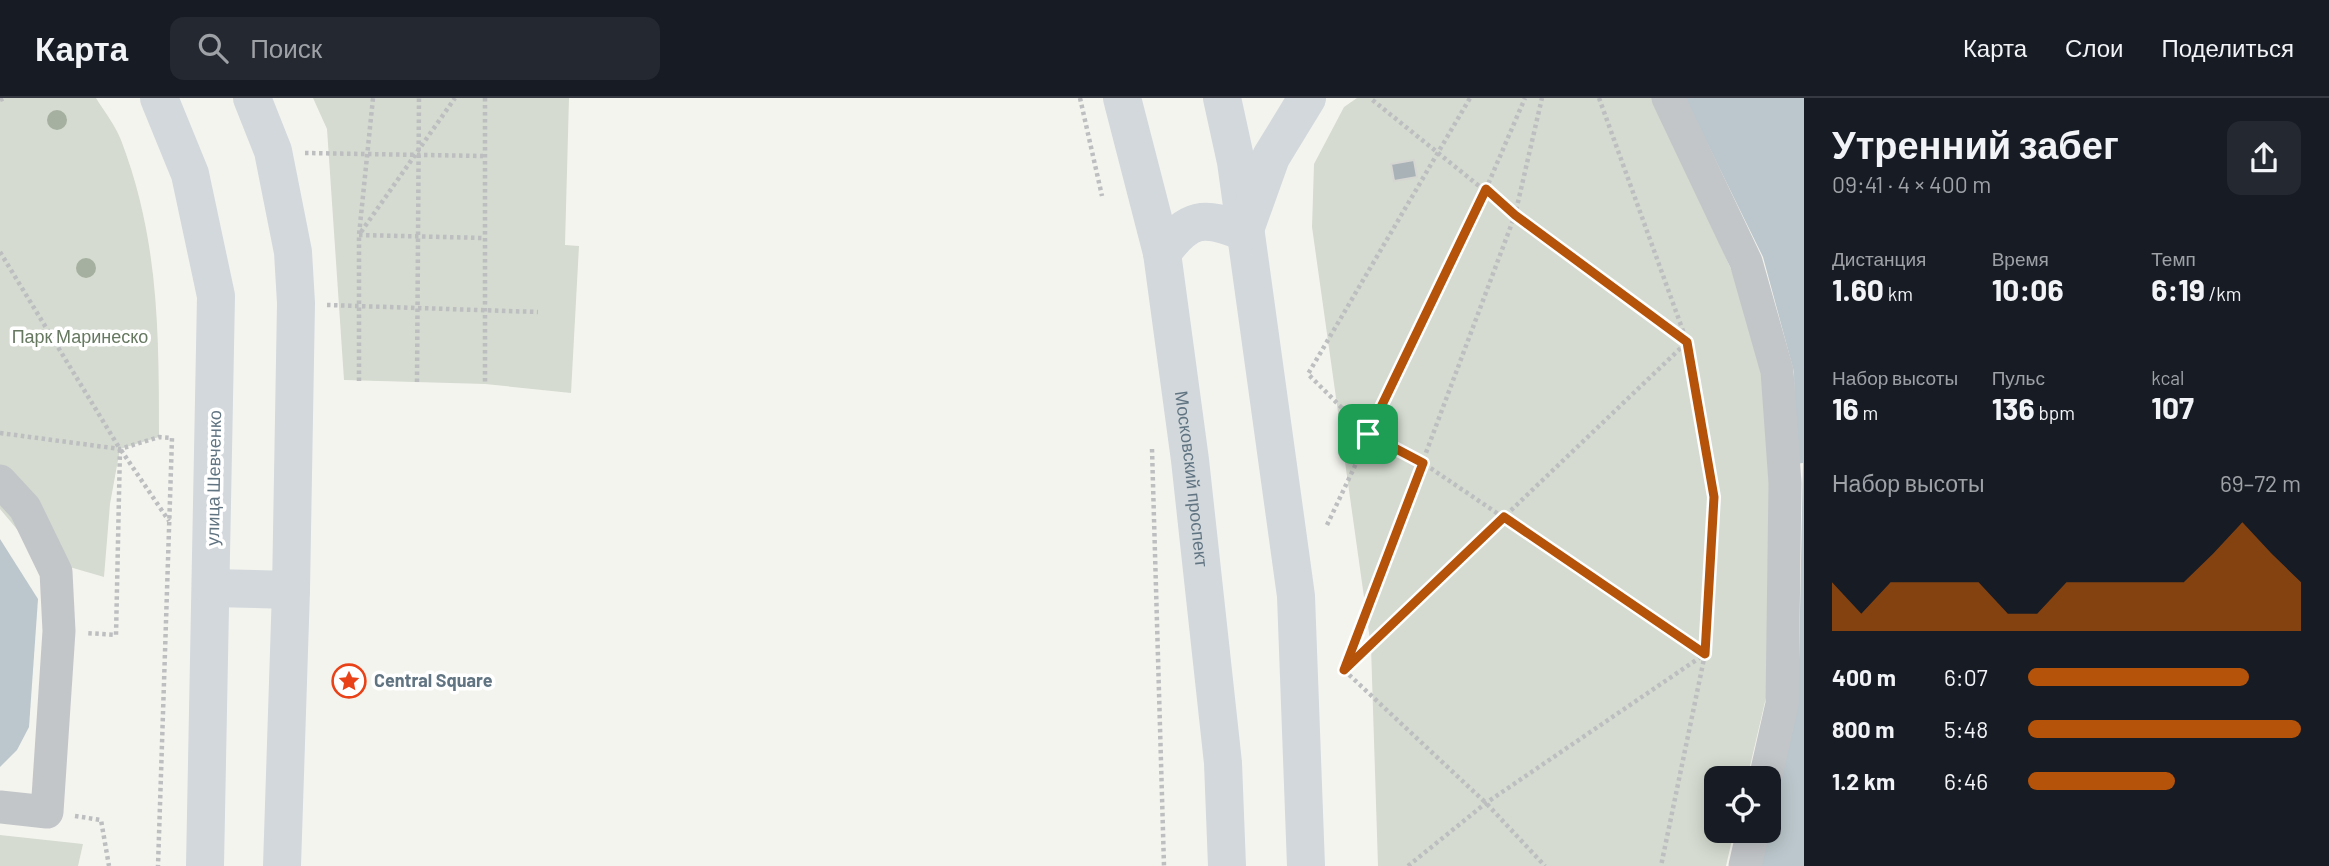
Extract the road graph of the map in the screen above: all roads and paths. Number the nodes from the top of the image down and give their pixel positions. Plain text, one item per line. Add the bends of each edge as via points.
1 (159, 98) edge
2 (252, 98) edge
3 (373, 98) edge
4 (419, 98) edge
5 (455, 98) edge
6 (485, 98) edge
7 (1080, 98) edge
8 (1122, 98) edge
9 (1222, 98) edge
10 (1307, 98) edge
11 (1370, 98) edge
12 (1470, 98) edge
13 (1525, 98) edge
14 (1542, 98) edge
15 (1599, 98) edge
16 (1668, 98) edge
17 (304, 153) dead end
18 (1436, 153) junction
19 (368, 155) junction
20 (417, 156) junction
21 (483, 156) junction
22 (1486, 189) junction
23 (1102, 196) dead end
24 (1515, 215) junction
25 (1244, 233) junction
26 (359, 234) junction
27 (419, 237) junction
28 (483, 237) junction
29 (0, 252) edge
30 (1162, 253) junction
31 (326, 304) dead end
32 (361, 307) junction
33 (419, 309) junction
34 (486, 312) junction
35 (538, 312) dead end
36 (1687, 342) junction
37 (359, 381) dead end
38 (417, 382) dead end
39 (485, 384) dead end
40 (0, 433) edge
41 (1368, 434) junction
42 (120, 449) junction
43 (1152, 449) dead end
44 (1423, 463) junction
45 (0, 481) edge
46 (1504, 517) junction
47 (169, 522) junction
48 (1327, 525) dead end
49 (212, 588) junction
50 (291, 590) junction
51 (116, 635) dead end
52 (1705, 654) junction
53 (1344, 670) junction
54 (1768, 766) edge
55 (1486, 803) junction
56 (0, 807) edge
57 (47, 812) junction
58 (1225, 814) junction
59 (1750, 843) edge
60 (109, 866) edge
61 (158, 866) edge
62 (205, 866) edge
63 (282, 866) edge
64 (1164, 866) edge
65 (1211, 866) edge
66 (1227, 866) edge
67 (1307, 866) edge
68 (1408, 866) edge
69 (1545, 866) edge
70 (1661, 866) edge
71 (1745, 866) edge

1 - 49 main road, улица Шевченко via 190,174 216,296
2 - 50 main road via 273,151 293,252
3 - 19 path
4 - 20 path
5 - 20 path
6 - 21 path
7 - 23 path
8 - 30 main road, Московский проспект
9 - 25 main road via 1236,162
10 - 25 main road via 1271,157
11 - 18 path
12 - 18 path
13 - 22 path
14 - 24 path
15 - 36 path
16 - 54 street via 1746,262 1777,371 1785,483 1782,704
17 - 19 path
18 - 22 path
18 - 41 path via 1308,374
19 - 20 path
19 - 26 path
20 - 21 path
20 - 26 path
20 - 27 path
21 - 28 path
22 - 24 path
22 - 41 path
24 - 36 path
24 - 44 path
25 - 30 main road via 1218,222 1189,224
25 - 67 main road via 1296,596
26 - 27 path
26 - 32 path
27 - 28 path
27 - 33 path
28 - 34 path
29 - 42 path
30 - 58 main road, Московский проспект via 1205,579
31 - 32 path
32 - 33 path
32 - 37 path
33 - 34 path
33 - 38 path
34 - 35 path
34 - 39 path
36 - 46 path
36 - 52 path via 1714,497
40 - 42 path
41 - 44 path
41 - 48 path
42 - 47 path
42 - 47 path via 159,437 172,438
42 - 51 path
43 - 64 path
44 - 46 path
44 - 53 path
45 - 57 street via 24,508 55,572 59,632
46 - 52 path
46 - 53 path
47 - 61 path
49 - 50 main road
49 - 62 main road, улица Шевченко
50 - 63 main road
52 - 55 path
52 - 70 path
53 - 55 path
55 - 68 path
55 - 69 path
56 - 57 street
57 - 60 path via 102,820
58 - 65 main road
58 - 66 main road, Московский проспект
59 - 71 street

